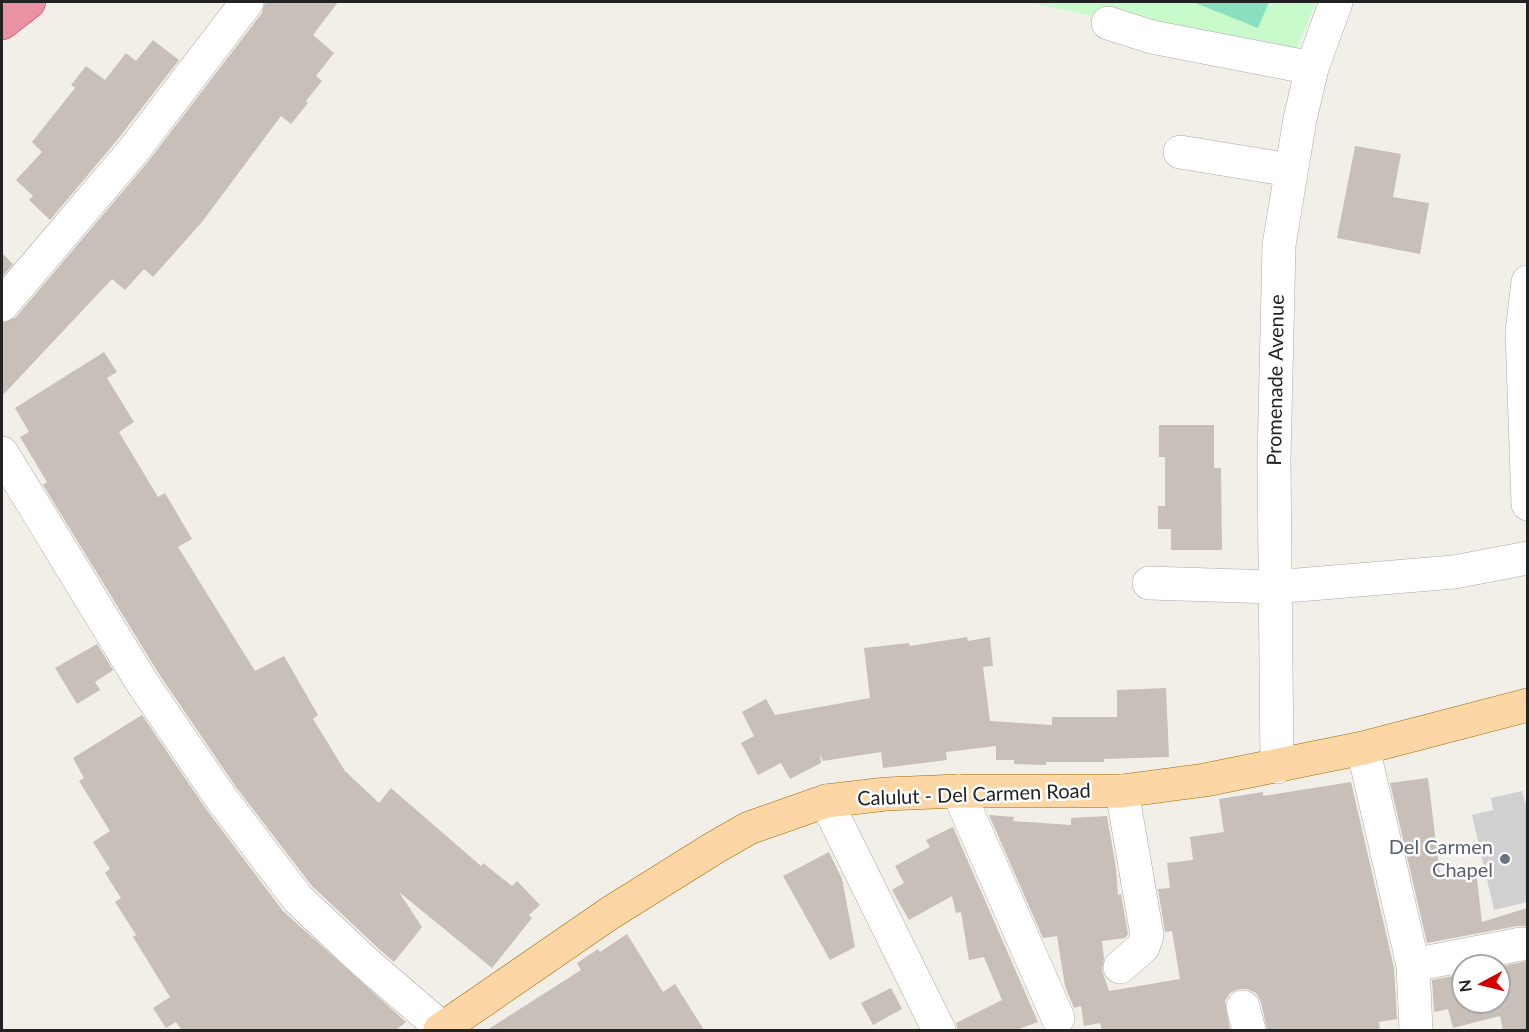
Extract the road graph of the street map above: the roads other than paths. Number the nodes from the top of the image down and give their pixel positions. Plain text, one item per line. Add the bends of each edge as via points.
1 (29, 2) edge
2 (248, 2) edge
3 (1335, 2) edge
4 (2, 23) edge
5 (1108, 23) dead end
6 (1312, 68) junction
7 (1180, 152) dead end
8 (1290, 170) junction
9 (1527, 282) edge
10 (2, 305) edge
11 (1525, 332) edge
12 (2, 453) edge
13 (1527, 504) edge
14 (1527, 558) edge
15 (1149, 583) dead end
16 (1274, 587) junction
17 (1527, 705) edge
18 (1363, 748) junction
19 (1277, 766) junction
20 (958, 791) junction
21 (1122, 791) junction
22 (826, 801) junction
23 (1521, 944) dead end
24 (1413, 965) junction
25 (1120, 968) dead end
26 (1058, 1018) dead end
27 (441, 1030) edge
28 (939, 1030) edge
29 (1416, 1030) edge

1 - 4 highway
2 - 10 street via 134,151
3 - 6 street, Promenade Avenue
5 - 6 street via 1152,37
6 - 8 street, Promenade Avenue
7 - 8 street
8 - 16 street, Promenade Avenue via 1279,245 1276,308
9 - 11 street
11 - 13 street
12 - 27 street via 143,684 221,798 291,890
14 - 16 street via 1454,572
15 - 16 street
16 - 19 street, Promenade Avenue
17 - 18 main road, Calulut - Del Carmen Road
18 - 19 main road, Calulut - Del Carmen Road
18 - 24 street
19 - 21 main road, Calulut - Del Carmen Road
20 - 21 main road, Calulut - Del Carmen Road
20 - 22 main road, Calulut - Del Carmen Road
20 - 26 street
21 - 25 street via 1147,935 1143,947
22 - 27 main road, Calulut - Del Carmen Road via 749,828 714,848 610,913
22 - 28 street
23 - 24 street
24 - 29 street

